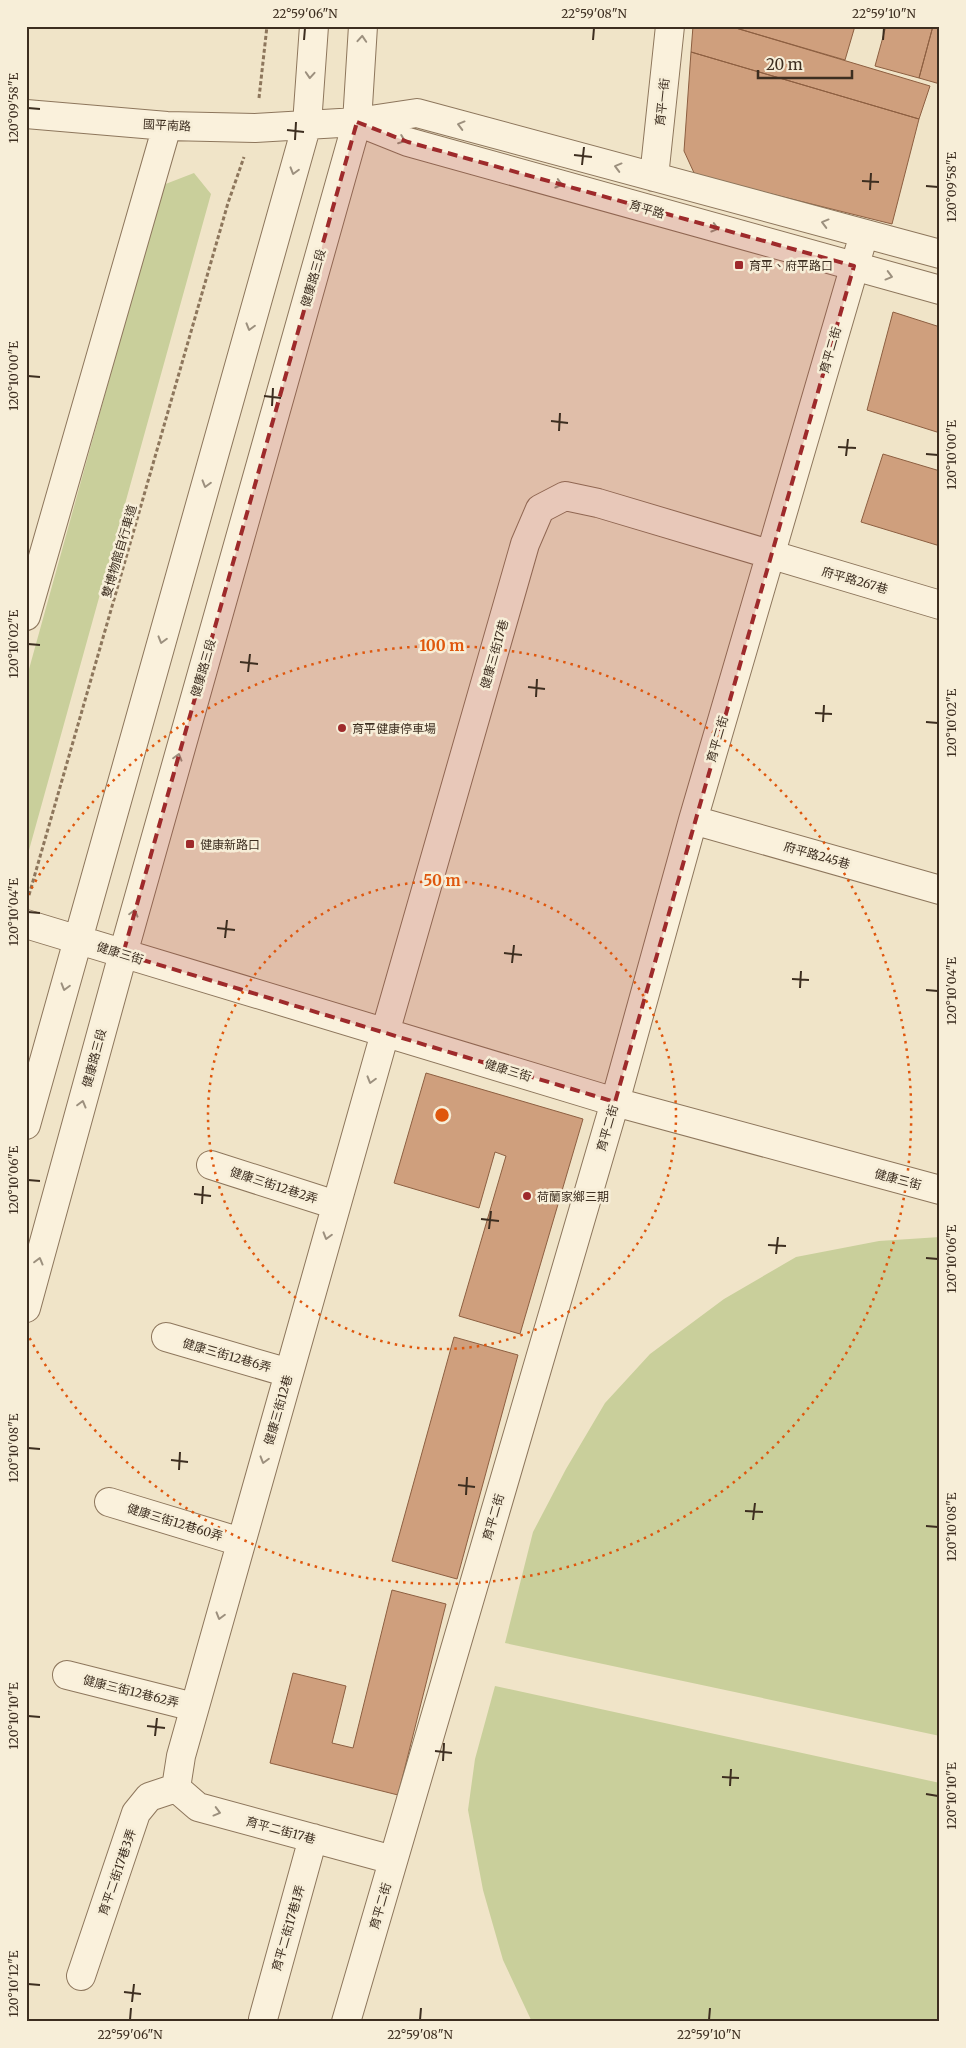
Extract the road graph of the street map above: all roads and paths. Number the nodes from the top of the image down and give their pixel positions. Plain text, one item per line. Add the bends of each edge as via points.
1 (314, 26) edge
2 (363, 26) edge
3 (670, 26) edge
4 (26, 114) edge
5 (357, 122) junction
6 (307, 124) junction
7 (167, 126) junction
8 (654, 177) junction
9 (228, 203) dead end
10 (864, 234) junction
11 (940, 254) edge
12 (854, 266) junction
13 (940, 290) edge
14 (771, 556) junction
15 (940, 605) edge
16 (26, 616) edge
17 (693, 820) junction
18 (940, 890) edge
19 (26, 904) edge
20 (26, 924) edge
21 (78, 940) junction
22 (123, 954) junction
23 (384, 1033) junction
24 (614, 1102) junction
25 (26, 1125) edge
26 (211, 1165) dead end
27 (940, 1190) edge
28 (336, 1205) junction
29 (26, 1308) edge
30 (166, 1337) dead end
31 (289, 1373) junction
32 (109, 1502) dead end
33 (241, 1542) junction
34 (67, 1675) dead end
35 (194, 1707) junction
36 (176, 1788) junction
37 (313, 1838) junction
38 (393, 1860) junction
39 (81, 1976) dead end
40 (263, 2019) dead end
41 (346, 2022) edge

1 -> 6 street
5 -> 2 street, 健康路三段
3 - 8 street, 育平一街
4 - 7 street, 國平南路
5 - 6 street, 育平路
8 -> 5 street, 育平路 via 416,113
5 -> 12 street, 育平路 via 408,142
22 -> 5 street, 健康路三段
6 - 7 street, 國平南路 via 255,128
6 -> 21 street
7 - 16 street
10 -> 8 street, 育平路
9 - 19 path, 雙博物館自行車道
10 - 11 street, 育平路
10 - 12 street, 育平二街
12 -> 13 street, 育平路
12 - 14 street, 育平二街
14 - 15 street, 府平路267巷
14 - 17 street, 育平二街
14 - 23 street, 健康三街17巷 via 598,503 565,496 540,509 525,544
17 - 18 street, 府平路245巷
17 - 24 street, 育平二街
20 - 21 street, 健康三街
21 - 22 street, 健康三街
21 -> 25 street
22 - 23 street, 健康三街
29 -> 22 street, 健康路三段
23 - 24 street, 健康三街
23 -> 28 street, 健康三街12巷
24 - 27 street, 健康三街
24 - 38 street, 育平二街
26 - 28 street, 健康三街12巷2弄
28 -> 31 street, 健康三街12巷
30 - 31 street, 健康三街12巷6弄
31 -> 33 street, 健康三街12巷
32 - 33 street, 健康三街12巷60弄
33 -> 35 street, 健康三街12巷
34 - 35 street, 健康三街12巷62弄
35 - 36 street, 健康三街12巷
36 -> 37 street, 育平二街17巷 via 198,1807
36 - 39 street, 育平二街17巷3弄 via 149,1797 136,1813
37 - 38 street, 育平二街17巷
37 - 40 street, 育平二街17巷1弄
38 - 41 street, 育平二街

